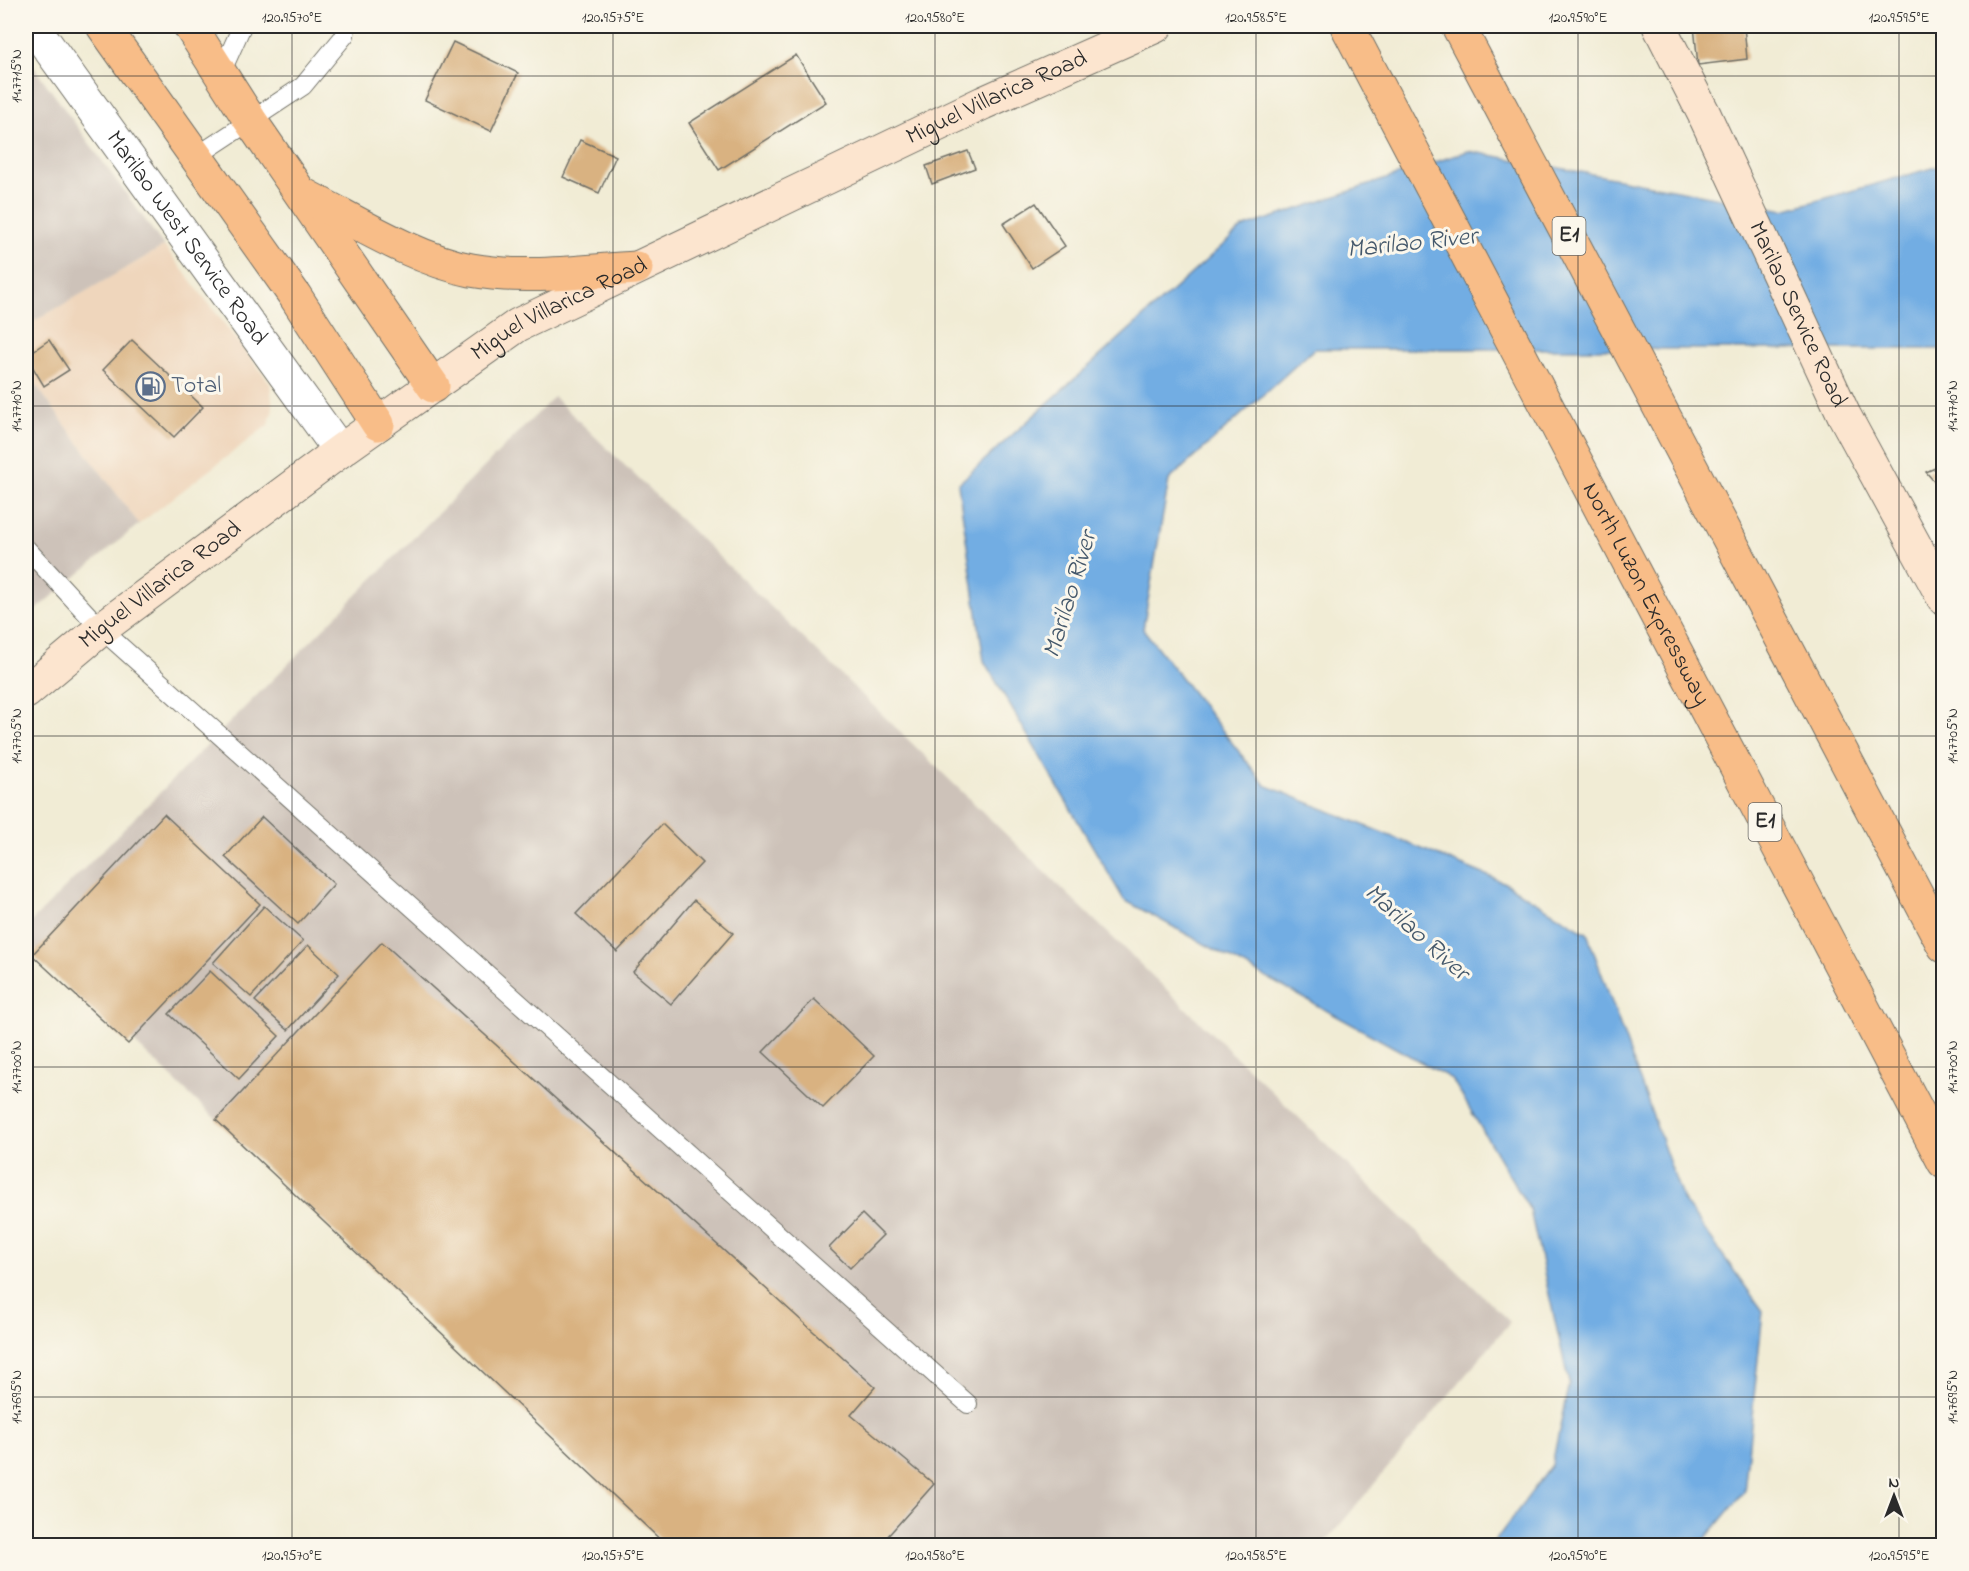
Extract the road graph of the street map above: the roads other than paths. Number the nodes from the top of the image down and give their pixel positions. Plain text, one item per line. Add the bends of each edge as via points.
1 (33, 26) edge
2 (103, 26) edge
3 (189, 26) edge
4 (242, 26) edge
5 (346, 26) edge
6 (1156, 26) edge
7 (1458, 26) edge
8 (1659, 26) edge
9 (1350, 33) edge
10 (221, 73) junction
11 (250, 120) junction
12 (194, 158) junction
13 (300, 193) junction
14 (636, 268) junction
15 (433, 386) junction
16 (378, 424) junction
17 (340, 451) junction
18 (26, 548) edge
19 (1944, 599) edge
20 (100, 629) junction
21 (26, 692) edge
22 (1944, 946) edge
23 (1944, 1162) edge
24 (968, 1404) dead end

1 - 17 street, Marilao West Service Road
2 - 12 highway
3 - 10 highway
4 - 10 lane
5 - 11 lane via 345,35 303,86
6 - 14 main road, Miguel Villarica Road via 983,103
7 - 22 highway, E1
8 - 19 main road, Marilao Service Road via 1844,415
9 - 23 highway, North Luzon Expressway / E1
10 - 11 highway
11 - 12 lane
11 - 13 highway
12 - 16 highway via 295,296
13 - 14 highway via 412,250 471,270 525,273
13 - 15 highway
14 - 15 main road, Miguel Villarica Road via 518,325
15 - 16 main road, Miguel Villarica Road
16 - 17 main road, Miguel Villarica Road
17 - 20 main road, Miguel Villarica Road
18 - 20 lane
20 - 21 main road, Miguel Villarica Road
20 - 24 lane

